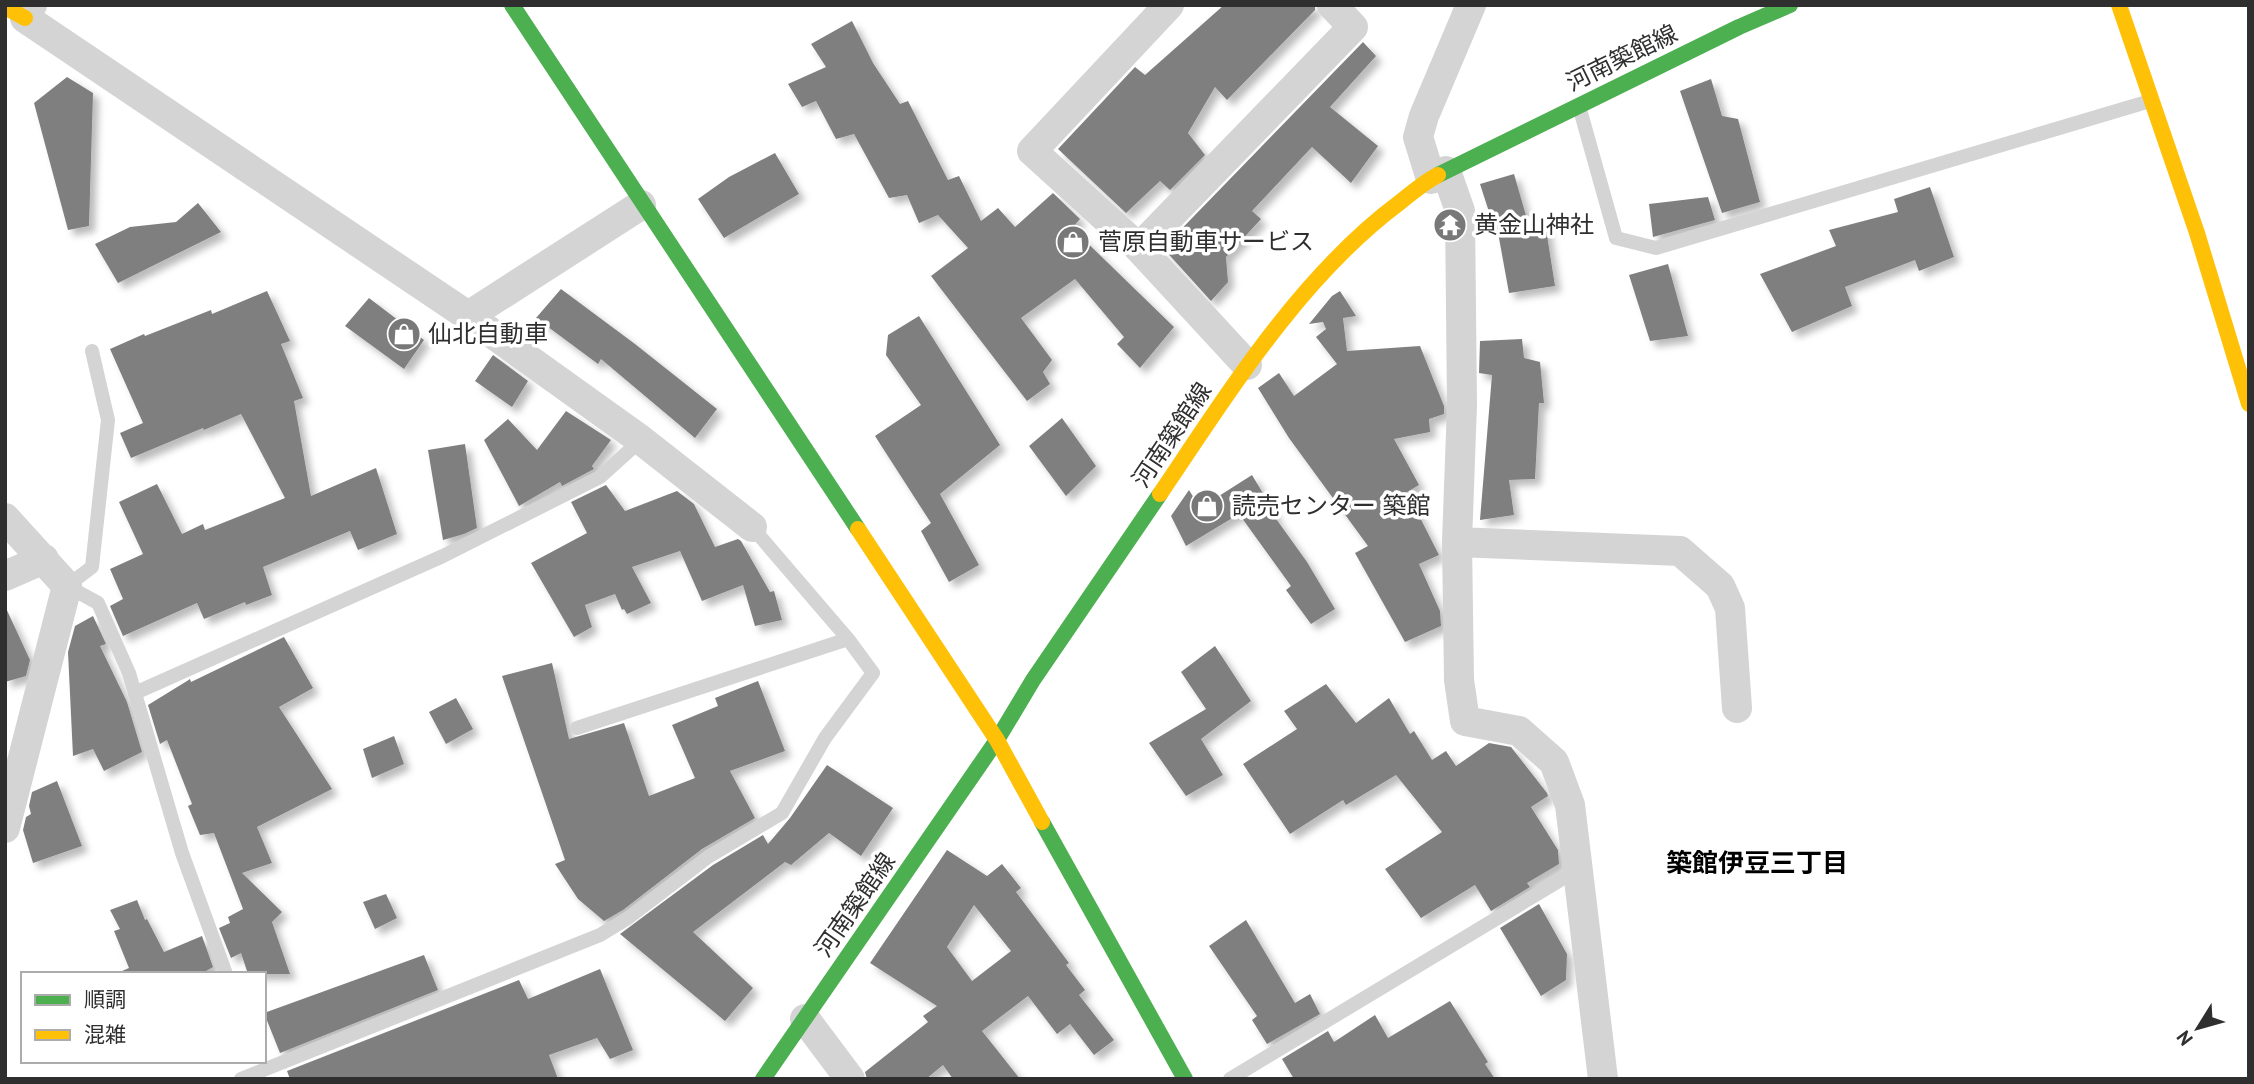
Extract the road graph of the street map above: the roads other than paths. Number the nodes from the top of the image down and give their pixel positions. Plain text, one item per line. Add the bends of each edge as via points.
1 (512, 5) edge
2 (1169, 5) edge
3 (1332, 5) edge
4 (1471, 5) edge
5 (1790, 5) edge
6 (2119, 5) edge
7 (21, 10) edge
8 (2152, 101) junction
9 (1578, 105) junction
10 (1439, 175) junction
11 (642, 205) junction
12 (1139, 248) junction
13 (468, 316) junction
14 (92, 351) dead end
15 (1247, 365) junction
16 (2249, 404) edge
17 (641, 440) junction
18 (5, 518) edge
19 (752, 527) joint
20 (1457, 542) junction
21 (44, 559) junction
22 (5, 576) edge
23 (67, 586) junction
24 (848, 639) junction
25 (135, 693) junction
26 (1737, 708) dead end
27 (577, 728) dead end
28 (997, 740) junction
29 (5, 828) edge
30 (1577, 870) junction
31 (225, 972) edge
32 (804, 1019) junction
33 (260, 1070) edge
34 (240, 1079) edge
35 (763, 1079) edge
36 (850, 1079) edge
37 (1185, 1079) edge
38 (1230, 1079) edge
39 (1603, 1079) edge

1 - 11 street
2 - 12 street via 1032,151
3 - 12 street via 1353,27
4 - 10 street via 1418,137
5 - 9 street, 河南築館線
6 - 8 street
7 - 13 street
8 - 9 lane via 1657,248 1616,238
8 - 16 street
9 - 10 street, 河南築館線
10 - 15 street, 河南築館線 via 1378,218 1336,257
10 - 20 street via 1460,211 1462,405
11 - 13 street
11 - 28 street
12 - 15 street
13 - 17 street
14 - 23 lane via 108,421 92,567
15 - 28 street, 河南築館線
17 - 19 street
17 - 25 lane via 600,477 443,556
18 - 21 street
19 - 24 lane
20 - 26 street via 1680,551 1720,586 1730,608
20 - 30 street via 1459,680 1465,721 1519,731 1554,762 1570,804
21 - 22 street
21 - 23 street
23 - 25 lane via 98,603
23 - 29 street
24 - 27 lane
24 - 33 lane via 873,673 825,738 782,813 708,857 600,935
25 - 31 lane via 183,853
28 - 32 street, 河南築館線
28 - 37 street
30 - 38 lane
30 - 39 street
32 - 35 street, 河南築館線
32 - 36 street
33 - 34 lane

